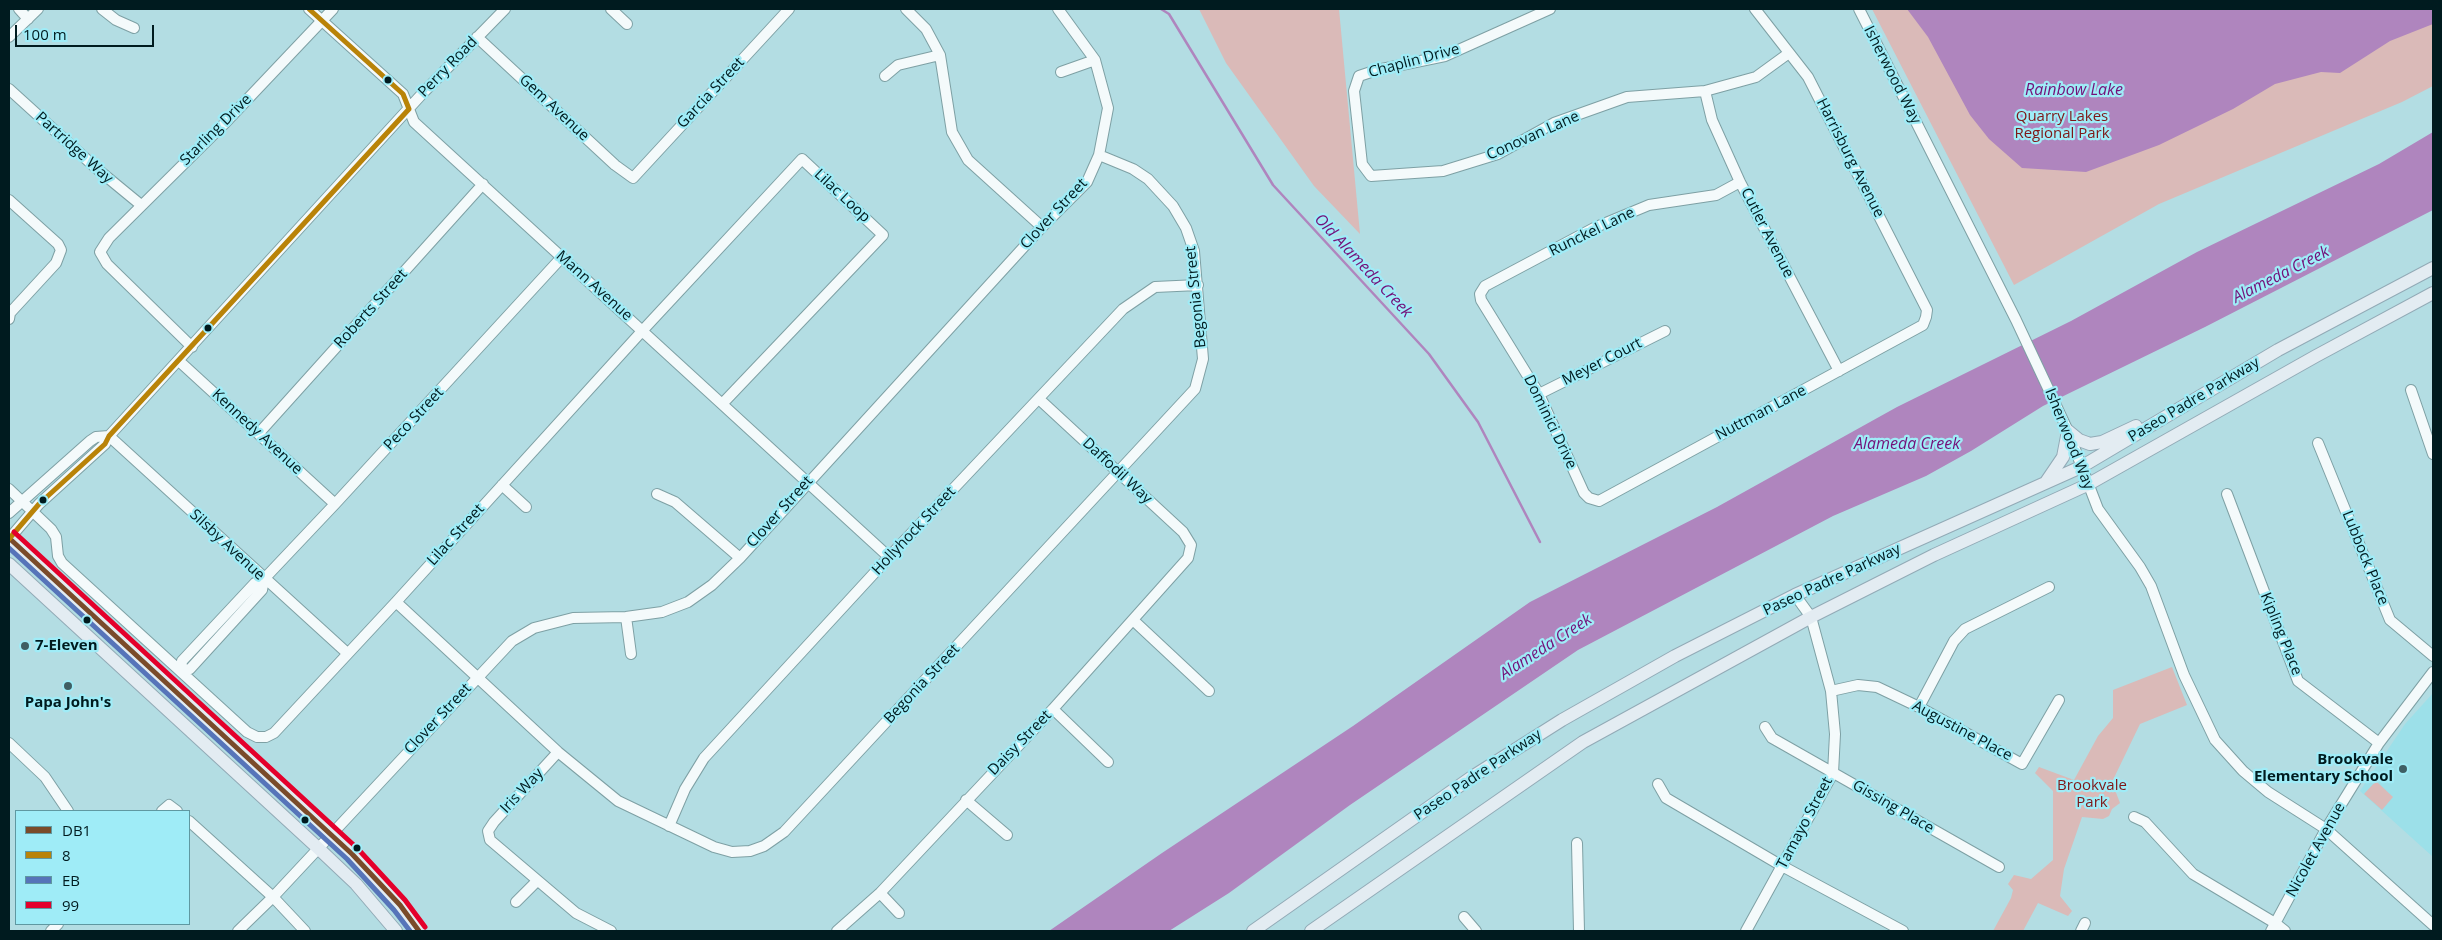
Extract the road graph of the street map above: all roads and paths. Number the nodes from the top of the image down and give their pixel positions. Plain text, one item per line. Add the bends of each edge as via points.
1 (19, 9) edge
2 (38, 9) edge
3 (102, 9) edge
4 (309, 9) edge
5 (333, 9) edge
6 (504, 9) edge
7 (611, 9) edge
8 (789, 9) edge
9 (906, 9) edge
10 (1058, 9) edge
11 (1550, 9) edge
12 (1755, 9) edge
13 (1859, 9) edge
14 (28, 19) junction
15 (321, 20) junction
16 (627, 24) dead end
17 (134, 28) dead end
18 (9, 37) edge
19 (478, 37) junction
20 (1789, 53) junction
21 (940, 55) junction
22 (1095, 60) junction
23 (1061, 72) dead end
24 (885, 76) dead end
25 (9, 89) edge
26 (1705, 91) junction
27 (409, 109) junction
28 (1099, 155) junction
29 (1362, 164) joint
30 (633, 178) joint
31 (1740, 182) junction
32 (483, 184) junction
33 (9, 200) edge
34 (141, 205) junction
35 (1042, 227) junction
36 (562, 257) junction
37 (2433, 268) edge
38 (1198, 285) junction
39 (2433, 293) edge
40 (1480, 294) joint
41 (1926, 317) joint
42 (9, 319) edge
43 (643, 330) junction
44 (1665, 331) dead end
45 (192, 347) junction
46 (179, 361) junction
47 (1838, 371) junction
48 (2411, 390) dead end
49 (1539, 394) junction
50 (1039, 399) junction
51 (723, 403) junction
52 (2178, 410) junction
53 (2067, 430) junction
54 (259, 433) junction
55 (109, 436) junction
56 (2318, 443) dead end
57 (2433, 454) edge
58 (2081, 467) junction
59 (1118, 473) junction
60 (808, 481) junction
61 (502, 484) junction
62 (2044, 484) junction
63 (2087, 486) junction
64 (9, 489) edge
65 (657, 494) dead end
66 (2227, 494) dead end
67 (1589, 498) joint
68 (22, 502) junction
69 (335, 504) junction
70 (526, 507) dead end
71 (33, 512) junction
72 (9, 513) edge
73 (9, 539) edge
74 (1191, 545) joint
75 (888, 557) junction
76 (740, 558) junction
77 (9, 564) edge
78 (264, 579) junction
79 (2049, 587) dead end
80 (1795, 595) junction
81 (396, 602) junction
82 (626, 617) junction
83 (1810, 617) junction
84 (1133, 620) junction
85 (346, 652) junction
86 (631, 654) dead end
87 (2433, 656) edge
88 (180, 671) junction
89 (2433, 672) edge
90 (477, 675) junction
91 (1209, 691) dead end
92 (1831, 691) junction
93 (2059, 700) dead end
94 (1919, 707) junction
95 (1053, 709) junction
96 (1765, 727) dead end
97 (9, 743) edge
98 (2379, 743) junction
99 (558, 752) junction
100 (1108, 762) dead end
101 (1832, 773) junction
102 (1658, 784) dead end
103 (966, 800) junction
104 (67, 810) edge
105 (2134, 817) dead end
106 (190, 822) edge
107 (669, 826) junction
108 (2326, 829) junction
109 (331, 834) junction
110 (1007, 835) dead end
111 (1577, 843) dead end
112 (318, 848) junction
113 (1782, 866) junction
114 (1999, 867) dead end
115 (537, 881) junction
116 (880, 893) junction
117 (273, 897) junction
118 (516, 902) dead end
119 (899, 913) dead end
120 (1464, 918) dead end
121 (2433, 925) edge
122 (2273, 927) edge
123 (238, 931) edge
124 (305, 931) edge
125 (396, 931) edge
126 (420, 931) edge
127 (612, 931) edge
128 (837, 931) edge
129 (1253, 931) edge
130 (1311, 931) edge
131 (1476, 931) edge
132 (1580, 931) edge
133 (1746, 931) edge
134 (1903, 931) edge
135 (2284, 931) edge

1 - 14 street
2 - 14 street
3 - 17 street
4 - 15 street, Mann Avenue
5 - 15 street, Starling Drive
6 - 19 street, Perry Road
7 - 16 street
8 - 30 street, Garcia Street
9 - 21 street via 926,29
10 - 22 street, Clover Street
11 - 29 street, Chaplin Drive via 1445,56 1358,76 1354,91
12 - 20 street, Harrisburg Avenue
13 - 53 street, Isherwood Way via 2019,327
14 - 18 street
15 - 27 street, Mann Avenue via 403,94
15 - 34 street, Starling Drive via 224,124
19 - 27 street, Perry Road
19 - 30 street, Gem Avenue
20 - 26 street, Conovan Lane via 1756,77
20 - 41 street, Harrisburg Avenue via 1808,77 1927,310
21 - 24 street via 898,65
21 - 35 street via 952,132 968,160
22 - 23 street
22 - 28 street, Clover Street via 1108,108
25 - 34 street, Partridge Way
26 - 29 street, Conovan Lane via 1627,97 1554,124 1498,154 1443,171 1371,176
26 - 31 street, Cutler Avenue via 1712,120
27 - 32 street, Mann Avenue via 414,122
27 - 45 street, Perry Road
28 - 35 street, Clover Street via 1087,182
28 - 38 street, Begonia Street via 1148,178 1173,206 1194,251
31 - 40 street, Runckel Lane via 1716,195 1649,205 1596,227 1486,286
31 - 47 street, Cutler Avenue
32 - 36 street, Mann Avenue
32 - 54 street, Roberts Street
33 - 42 street via 61,250 56,263
34 - 45 street, Starling Drive via 100,252 107,264
35 - 60 street, Clover Street
36 - 43 street, Mann Avenue
36 - 69 street, Peco Street
37 - 52 main road, Paseo Padre Parkway via 2278,350
38 - 50 street, Hollyhock Street via 1156,287 1123,309
38 - 59 street, Begonia Street via 1203,359 1195,389
39 - 63 main road, Paseo Padre Parkway
40 - 49 street, Dominici Drive
41 - 47 street, Nuttman Lane via 1923,325
43 - 51 street, Mann Avenue
43 - 51 street, Lilac Loop via 802,159 883,235
43 - 61 street, Lilac Street
44 - 49 street, Meyer Court
45 - 46 street, Perry Road
46 - 54 street, Kennedy Avenue
46 - 55 street, Perry Road
47 - 67 street, Nuttman Lane via 1599,501
48 - 57 street
49 - 67 street, Dominici Drive
50 - 59 street, Daffodil Way
50 - 75 street, Hollyhock Street
51 - 60 street, Mann Avenue
52 - 53 main road via 2147,420 2102,442 2090,444
52 - 58 main road, Paseo Padre Parkway
53 - 58 street, Isherwood Way
53 - 62 main road via 2063,457
54 - 69 street, Kennedy Avenue
55 - 68 street, Perry Road via 90,441
55 - 71 street, Perry Road via 105,444
55 - 78 street, Silsby Avenue
56 - 87 street, Lubbock Place via 2390,620
58 - 62 main road, Paseo Padre Parkway
58 - 63 street, Isherwood Way
59 - 74 street, Daffodil Way via 1183,532
59 - 107 street, Begonia Street via 784,832 764,846 732,852
60 - 75 street, Mann Avenue
60 - 76 street, Clover Street
61 - 70 street
61 - 81 street, Lilac Street
62 - 80 main road, Paseo Padre Parkway
63 - 83 main road, Paseo Padre Parkway via 1934,555
63 - 108 street, Isherwood Way via 2098,509 2151,586 2184,675 2214,740 2268,792
64 - 68 street
65 - 76 street via 675,502
66 - 98 street, Kipling Place via 2298,680
68 - 71 street
68 - 72 street, Perry Road
69 - 78 street, Peco Street
71 - 73 street, Perry Road
71 - 88 street via 56,537 62,563
73 - 109 main road
74 - 84 street, Daisy Street via 1188,558
75 - 107 street, Hollyhock Street via 704,758 685,789
76 - 82 street, Clover Street via 712,585 688,602 662,612
77 - 112 main road
78 - 85 street, Silsby Avenue
78 - 88 street, Peco Street via 255,583 182,662
79 - 94 street via 1965,630 1954,640
80 - 83 street, Tamayo Street
80 - 129 main road, Paseo Padre Parkway via 1675,656 1562,720 1472,777
81 - 85 street, Lilac Street
81 - 90 street, Begonia Street
82 - 86 street
82 - 90 street, Clover Street via 573,618 534,628 512,641
83 - 92 street, Tamayo Street
83 - 130 main road, Paseo Padre Parkway via 1583,742
84 - 91 street
84 - 95 street, Daisy Street
85 - 88 street, Lilac Street via 274,733 266,737 257,738 247,732
89 - 98 street, Nicolet Avenue
90 - 99 street, Begonia Street
90 - 109 street, Clover Street
92 - 94 street, Augustine Place via 1858,685 1877,688
92 - 101 street, Tamayo Street via 1835,734
93 - 94 street, Augustine Place via 2022,764
95 - 100 street
95 - 103 street, Daisy Street
96 - 101 street, Gissing Place via 1772,738
97 - 104 street via 45,777
98 - 108 street, Nicolet Avenue
99 - 107 street, Begonia Street via 618,802
99 - 115 street, Iris Way via 488,831 490,840
101 - 113 street, Tamayo Street
101 - 114 street, Gissing Place
102 - 113 street via 1666,798
103 - 110 street
103 - 116 street, Daisy Street
105 - 122 street via 2145,822 2193,874
106 - 117 street
108 - 121 street, Isherwood Way
108 - 122 street, Nicolet Avenue
109 - 112 street, Clover Street
109 - 126 main road via 369,871
111 - 132 street
112 - 117 street, Clover Street
112 - 125 main road via 356,884
113 - 133 street, Tamayo Street
113 - 134 street
115 - 118 street
115 - 127 street via 576,913
116 - 119 street
116 - 128 street, Daisy Street
117 - 123 street, Clover Street
117 - 124 street
120 - 131 street
122 - 135 street

